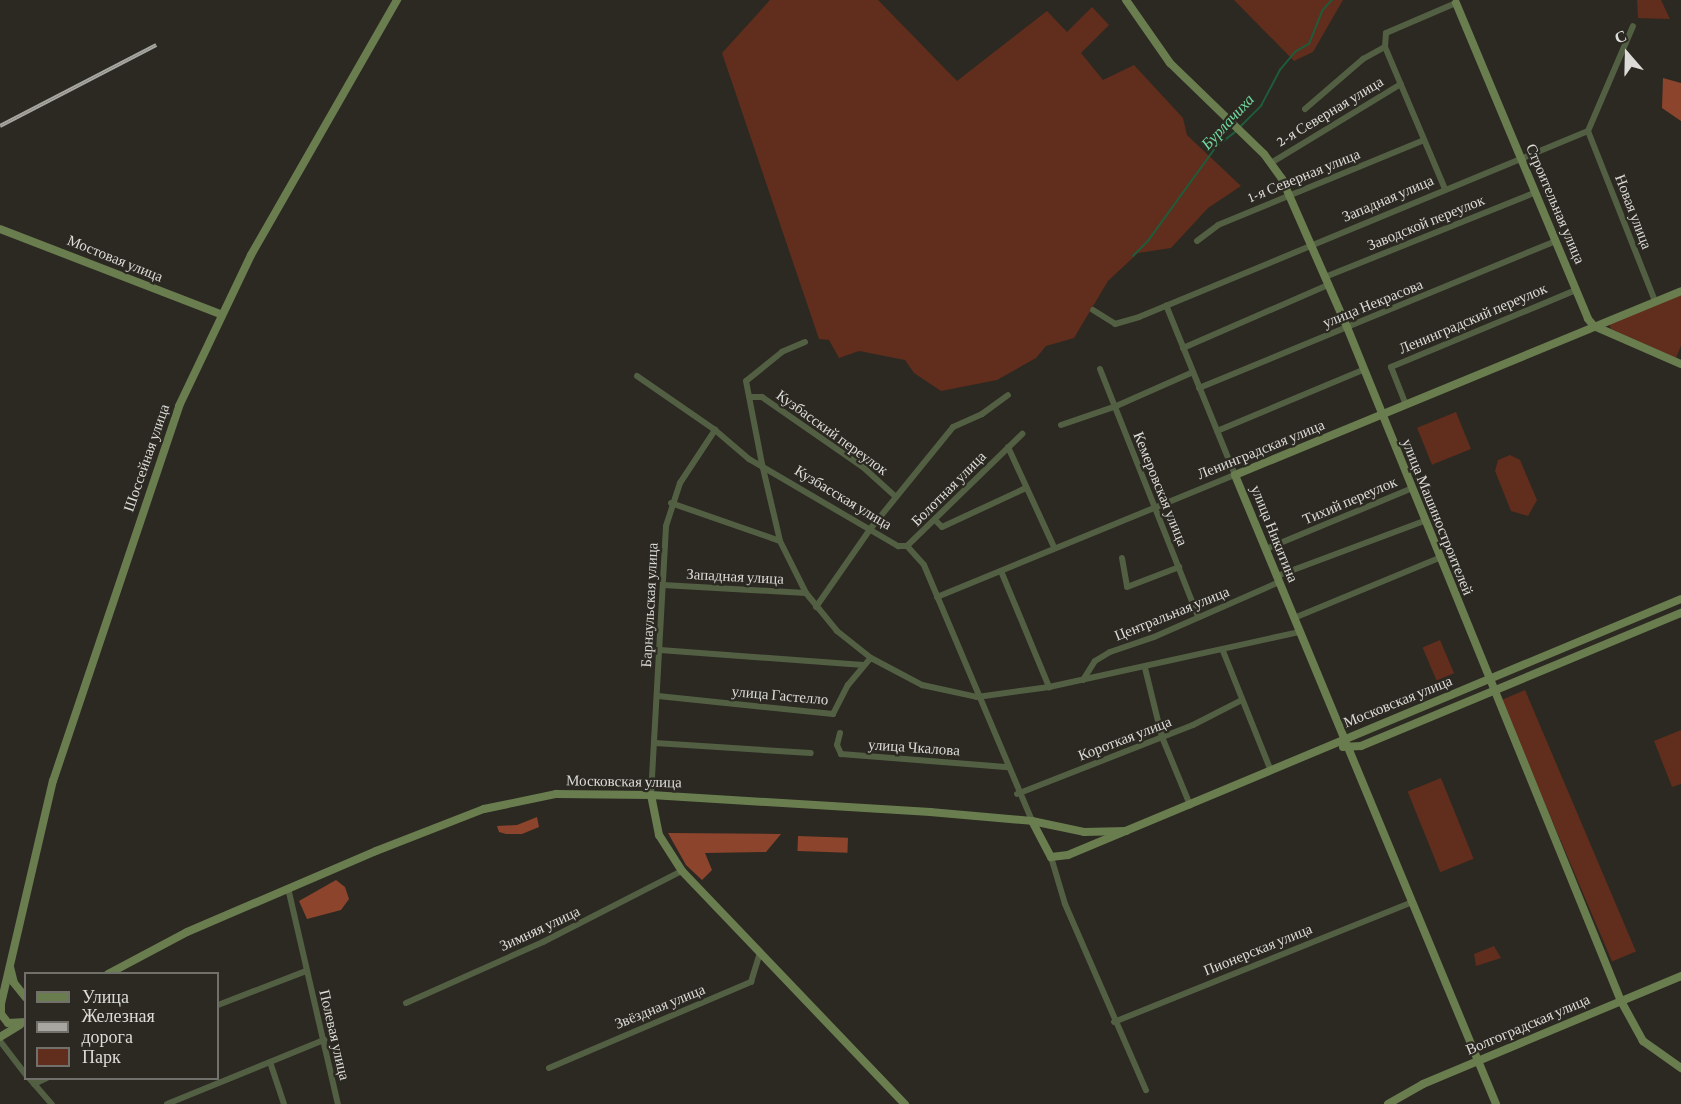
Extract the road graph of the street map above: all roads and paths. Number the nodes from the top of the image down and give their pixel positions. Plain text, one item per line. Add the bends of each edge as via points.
1 (397, 0) edge
2 (1126, 0) edge
3 (1456, 3) joint
4 (1633, 26) dead end
5 (1385, 47) junction
6 (1401, 84) junction
7 (1305, 109) dead end
8 (1588, 131) junction
9 (1424, 140) junction
10 (1522, 158) junction
11 (1271, 163) junction
12 (1445, 189) junction
13 (1536, 192) junction
14 (1290, 195) junction
15 (0, 229) edge
16 (1197, 241) dead end
17 (1556, 241) junction
18 (1311, 244) junction
19 (1327, 281) junction
20 (1576, 290) junction
21 (1681, 291) edge
22 (1655, 301) junction
23 (1166, 305) junction
24 (1093, 310) dead end
25 (220, 314) junction
26 (1594, 326) junction
27 (1347, 327) junction
28 (805, 342) dead end
29 (1183, 348) junction
30 (1681, 364) edge
31 (1100, 369) dead end
32 (1363, 370) junction
33 (1193, 372) junction
34 (637, 376) dead end
35 (1199, 388) junction
36 (1008, 395) dead end
37 (750, 397) junction
38 (1406, 405) junction
39 (1114, 407) junction
40 (1381, 415) junction
41 (1060, 425) dead end
42 (715, 430) junction
43 (1216, 431) junction
44 (1023, 434) dead end
45 (1008, 447) junction
46 (762, 464) junction
47 (1235, 475) junction
48 (1026, 488) junction
49 (1410, 489) junction
50 (896, 497) junction
51 (671, 503) junction
52 (1155, 509) junction
53 (1424, 520) junction
54 (936, 521) junction
55 (871, 528) junction
56 (780, 541) junction
57 (907, 546) junction
58 (1054, 547) junction
59 (1266, 549) junction
60 (1122, 558) dead end
61 (1439, 558) junction
62 (1179, 567) junction
63 (1001, 571) junction
64 (1278, 579) junction
65 (663, 585) junction
66 (806, 593) junction
67 (937, 597) junction
68 (1681, 599) edge
69 (816, 607) junction
70 (1681, 613) edge
71 (1198, 617) junction
72 (1294, 618) junction
73 (1299, 632) junction
74 (660, 650) junction
75 (1223, 651) junction
76 (871, 657) junction
77 (863, 665) junction
78 (1145, 668) junction
79 (1490, 679) junction
80 (1083, 680) junction
81 (1049, 687) junction
82 (1494, 691) junction
83 (658, 696) junction
84 (977, 697) junction
85 (1240, 701) junction
86 (840, 733) dead end
87 (1162, 737) junction
88 (1345, 738) junction
89 (656, 742) junction
90 (1331, 748) junction
91 (1349, 750) junction
92 (810, 753) dead end
93 (1008, 767) junction
94 (1271, 771) junction
95 (1017, 794) junction
96 (651, 795) junction
97 (1190, 805) junction
98 (1032, 821) junction
99 (1048, 824) junction
100 (1126, 831) junction
101 (1084, 832) junction
102 (1038, 836) junction
103 (1089, 847) junction
104 (1051, 857) junction
105 (682, 871) junction
106 (288, 888) junction
107 (1412, 902) junction
108 (760, 952) junction
109 (10, 961) junction
110 (306, 971) junction
111 (112, 972) edge
112 (1681, 976) edge
113 (1681, 981) edge
114 (24, 996) edge
115 (24, 997) edge
116 (1624, 1002) junction
117 (406, 1003) dead end
118 (219, 1005) edge
119 (1, 1007) edge
120 (24, 1022) edge
121 (1114, 1022) junction
122 (24, 1023) edge
123 (0, 1039) edge
124 (324, 1040) junction
125 (270, 1062) junction
126 (1479, 1063) junction
127 (1681, 1063) edge
128 (549, 1068) dead end
129 (1681, 1068) edge
130 (24, 1072) edge
131 (31, 1081) edge
132 (1146, 1090) dead end
133 (52, 1104) edge
134 (167, 1104) edge
135 (284, 1104) edge
136 (338, 1104) edge
137 (905, 1104) edge
138 (1388, 1104) edge
139 (1394, 1104) edge
140 (1496, 1104) edge

1 - 25 main road, Шоссейная улица
2 - 11 main road, улица Машиностроителей via 1170,63
3 - 5 street via 1386,33
3 - 10 main road, Строительная улица
4 - 8 street
5 - 6 street
5 - 7 street via 1363,59
6 - 9 street
6 - 11 street, 2-я Северная улица
8 - 10 street, Западная улица
8 - 22 street, Новая улица
9 - 12 street
9 - 14 street, 1-я Северная улица
10 - 12 street, Западная улица
10 - 13 main road, Строительная улица
11 - 14 main road, улица Машиностроителей
12 - 18 street, Западная улица
13 - 17 main road, Строительная улица
13 - 19 street, Заводской переулок
14 - 16 street, 1-я Северная улица via 1218,225
14 - 18 main road, улица Машиностроителей
15 - 25 main road, Мостовая улица
17 - 20 main road, Строительная улица
17 - 27 street, улица Некрасова
18 - 19 main road, улица Машиностроителей
18 - 23 street, Западная улица
19 - 27 main road, улица Машиностроителей
19 - 29 street, Заводской переулок
20 - 26 main road, Строительная улица
20 - 38 street, Ленинградский переулок via 1391,367
21 - 22 main road, Ленинградская улица
22 - 26 main road, Ленинградская улица
23 - 24 street, Западная улица via 1115,324
23 - 29 street, улица Никитина
25 - 109 main road, Шоссейная улица via 179,406 56,774
26 - 30 main road
26 - 38 main road, Ленинградская улица
27 - 32 main road, улица Машиностроителей
27 - 35 street, улица Некрасова
28 - 37 street via 782,352 746,381
29 - 33 street, улица Никитина
31 - 39 street, Кемеровская улица
32 - 40 main road, улица Машиностроителей
32 - 43 street
33 - 35 street, улица Никитина
33 - 39 street
34 - 42 street, Кузбасская улица
35 - 43 street, улица Никитина
36 - 50 street via 982,414 953,427
37 - 46 street
37 - 50 street, Кузбасский переулок via 762,397 864,468
38 - 40 main road, Ленинградская улица
39 - 41 street
39 - 52 street, Кемеровская улица
40 - 47 main road, Ленинградская улица
40 - 49 main road, улица Машиностроителей
42 - 46 street, Кузбасская улица via 749,459
42 - 51 street, Барнаульская улица
43 - 47 street, улица Никитина
44 - 45 street, Болотная улица
45 - 48 street, Болотная улица
45 - 54 street, Болотная улица
46 - 55 street, Кузбасская улица
46 - 56 street
47 - 52 street, Ленинградская улица
47 - 59 main road, улица Никитина
48 - 54 street via 942,527
48 - 58 street, Болотная улица
49 - 53 main road, улица Машиностроителей
49 - 59 street, Тихий переулок
50 - 55 street
51 - 56 street
51 - 65 street, Барнаульская улица
52 - 58 street, Ленинградская улица
52 - 62 street, Кемеровская улица
53 - 61 main road, улица Машиностроителей
53 - 64 street, Центральная улица
54 - 57 street, Болотная улица
55 - 57 street, Кузбасская улица via 898,546
55 - 69 street
56 - 66 street
57 - 67 street, Кузбасская улица via 924,565
58 - 63 street, Ленинградская улица
59 - 64 main road, улица Никитина
60 - 62 street via 1127,587
61 - 72 street
61 - 79 main road, улица Машиностроителей
62 - 71 street, Кемеровская улица
63 - 67 street, Ленинградская улица
63 - 81 street
64 - 71 street, Центральная улица
64 - 72 main road, улица Никитина
65 - 66 street, Западная улица
65 - 74 street, Барнаульская улица
66 - 69 street
67 - 84 street, Кузбасская улица
68 - 79 main road, Московская улица
69 - 76 street
70 - 82 main road, Московская улица
71 - 80 street, Центральная улица via 1110,652 1095,661
72 - 73 main road, улица Никитина
73 - 75 street
73 - 88 main road, улица Никитина
74 - 77 street
74 - 83 street, Барнаульская улица
75 - 78 street
75 - 85 street
76 - 77 street, улица Гастелло
76 - 84 street via 922,686
77 - 83 street, улица Гастелло via 833,714
78 - 80 street
78 - 87 street
79 - 82 main road, улица Машиностроителей
79 - 88 main road, Московская улица
80 - 81 street
81 - 84 street
82 - 91 main road, Московская улица
82 - 116 main road, улица Машиностроителей
83 - 89 street, Барнаульская улица
84 - 93 street, Кузбасская улица
85 - 87 street, Короткая улица
85 - 94 street
86 - 93 street, улица Чкалова via 837,745 841,754
87 - 95 street, Короткая улица
87 - 97 street
88 - 90 main road, Московская улица
88 - 91 main road, улица Никитина
89 - 92 street
89 - 96 street, Барнаульская улица
90 - 91 main road, Московская улица
90 - 94 main road, Московская улица
91 - 107 main road
93 - 95 street, Кузбасская улица
94 - 97 main road, Московская улица
95 - 98 street, Кузбасская улица
96 - 98 main road, Московская улица
96 - 105 main road via 659,835
96 - 106 main road, Московская улица via 578,792 502,804
97 - 100 main road, Московская улица
98 - 99 main road, Московская улица
98 - 102 main road
99 - 101 main road, Московская улица
99 - 102 main road via 1041,827
100 - 101 main road, Московская улица
100 - 103 main road, Московская улица
101 - 103 main road via 1090,837
102 - 104 main road
103 - 104 main road, Московская улица
104 - 121 street via 1065,904
105 - 108 main road
105 - 117 street, Зимняя улица via 543,942
106 - 110 street, Полевая улица
106 - 111 main road, Московская улица via 187,932
107 - 121 street, Пионерская улица
107 - 126 main road
108 - 128 street, Звёздная улица via 751,982
108 - 137 main road
109 - 114 main road via 14,983
109 - 119 main road, Шоссейная улица
110 - 118 street, Полевая улица
110 - 124 street, Полевая улица
112 - 116 main road, Волгоградская улица
113 - 116 main road
115 - 119 main road via 11,995
116 - 126 main road, Волгоградская улица
116 - 127 main road via 1661,1053
116 - 129 main road, улица Машиностроителей via 1643,1041
119 - 120 main road via 5,1021 16,1025
121 - 132 street
122 - 123 main road
123 - 130 street
124 - 125 street
124 - 136 street, Полевая улица
125 - 134 street
125 - 135 street
126 - 138 main road, Волгоградская улица
126 - 139 main road
126 - 140 main road
131 - 133 street

